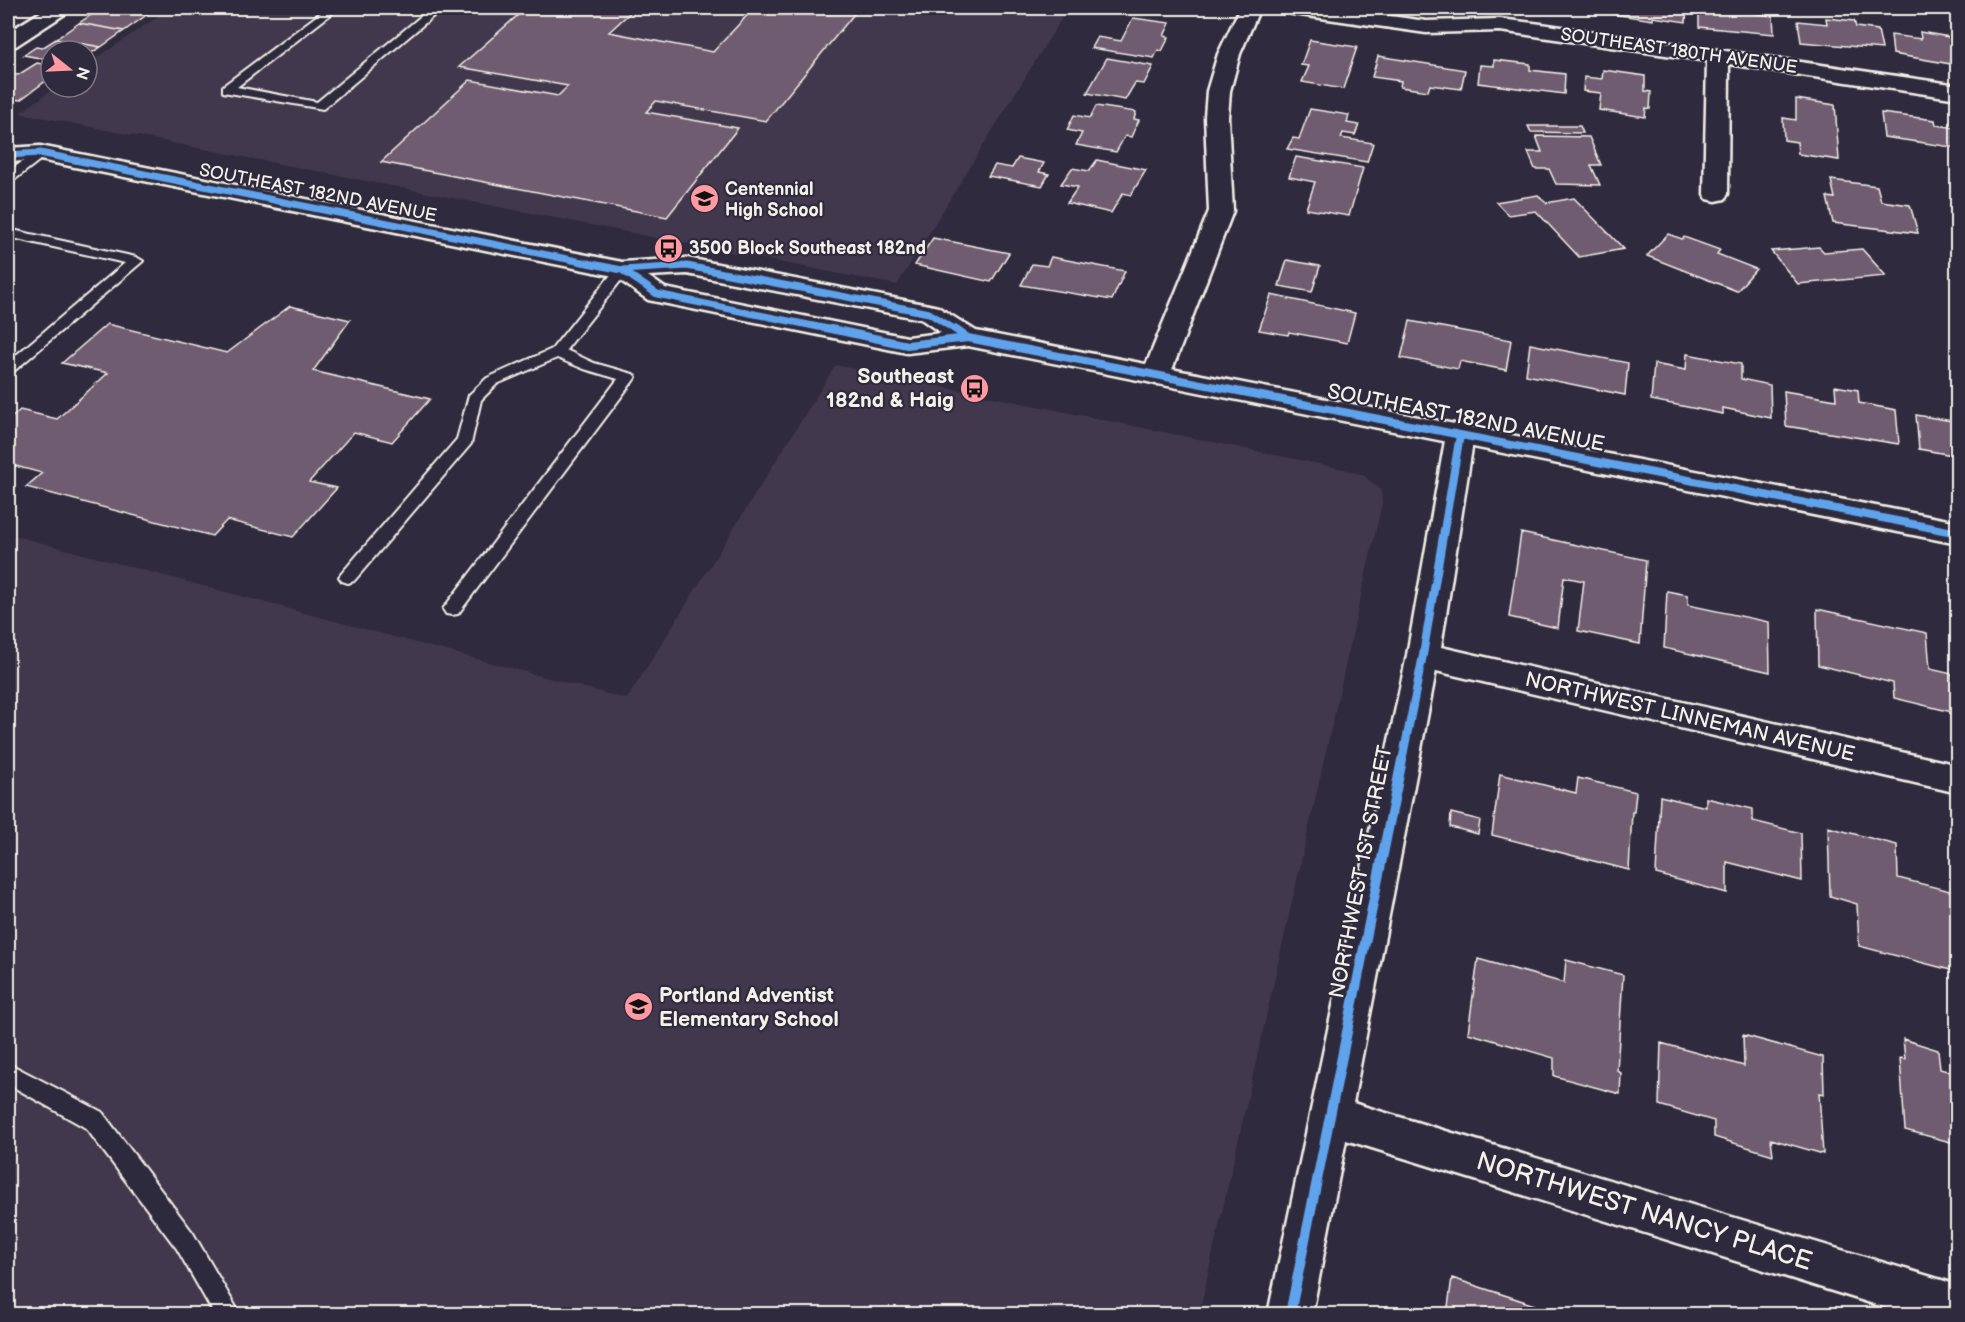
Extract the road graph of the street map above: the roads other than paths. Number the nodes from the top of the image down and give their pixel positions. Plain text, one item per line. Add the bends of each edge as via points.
1 (61, 8) edge
2 (333, 8) edge
3 (437, 8) edge
4 (1250, 8) edge
5 (1293, 8) edge
6 (8, 41) edge
7 (1718, 56) junction
8 (1958, 92) edge
9 (19, 133) dead end
10 (40, 153) junction
11 (8, 155) edge
12 (8, 178) edge
13 (1716, 194) dead end
14 (8, 233) edge
15 (630, 276) junction
16 (968, 338) junction
17 (557, 352) junction
18 (8, 369) edge
19 (1156, 375) junction
20 (1460, 435) junction
21 (1958, 533) edge
22 (348, 577) dead end
23 (452, 609) dead end
24 (1423, 655) junction
25 (1958, 779) edge
26 (8, 1072) edge
27 (1330, 1116) junction
28 (1958, 1308) edge
29 (228, 1314) edge
30 (1290, 1314) edge

1 - 6 street
2 - 3 lane via 227,89 319,106
4 - 19 street via 1222,75 1217,104 1221,211
5 - 7 street, SOUTHEAST 180TH AVENUE via 1426,27 1500,25
7 - 8 street, SOUTHEAST 180TH AVENUE
7 - 13 street
9 - 10 street
10 - 11 street, SOUTHEAST 182ND AVENUE
10 - 12 lane
10 - 15 street, SOUTHEAST 182ND AVENUE
14 - 18 lane via 136,261
15 - 16 street, SOUTHEAST 182ND AVENUE via 657,294 907,345
15 - 16 street, SOUTHEAST 182ND AVENUE via 687,266 929,313
15 - 17 lane
16 - 19 street, SOUTHEAST 182ND AVENUE
17 - 22 lane via 511,370 474,398 465,440
17 - 23 lane via 628,377
19 - 20 street, SOUTHEAST 182ND AVENUE
20 - 21 street, SOUTHEAST 182ND AVENUE
20 - 24 street, NORTHWEST 1ST STREET
24 - 25 street, NORTHWEST LINNEMAN AVENUE
24 - 27 street, NORTHWEST 1ST STREET
26 - 29 lane via 94,1120 185,1241
27 - 28 street, NORTHWEST NANCY PLACE
27 - 30 street, NORTHWEST 1ST STREET

